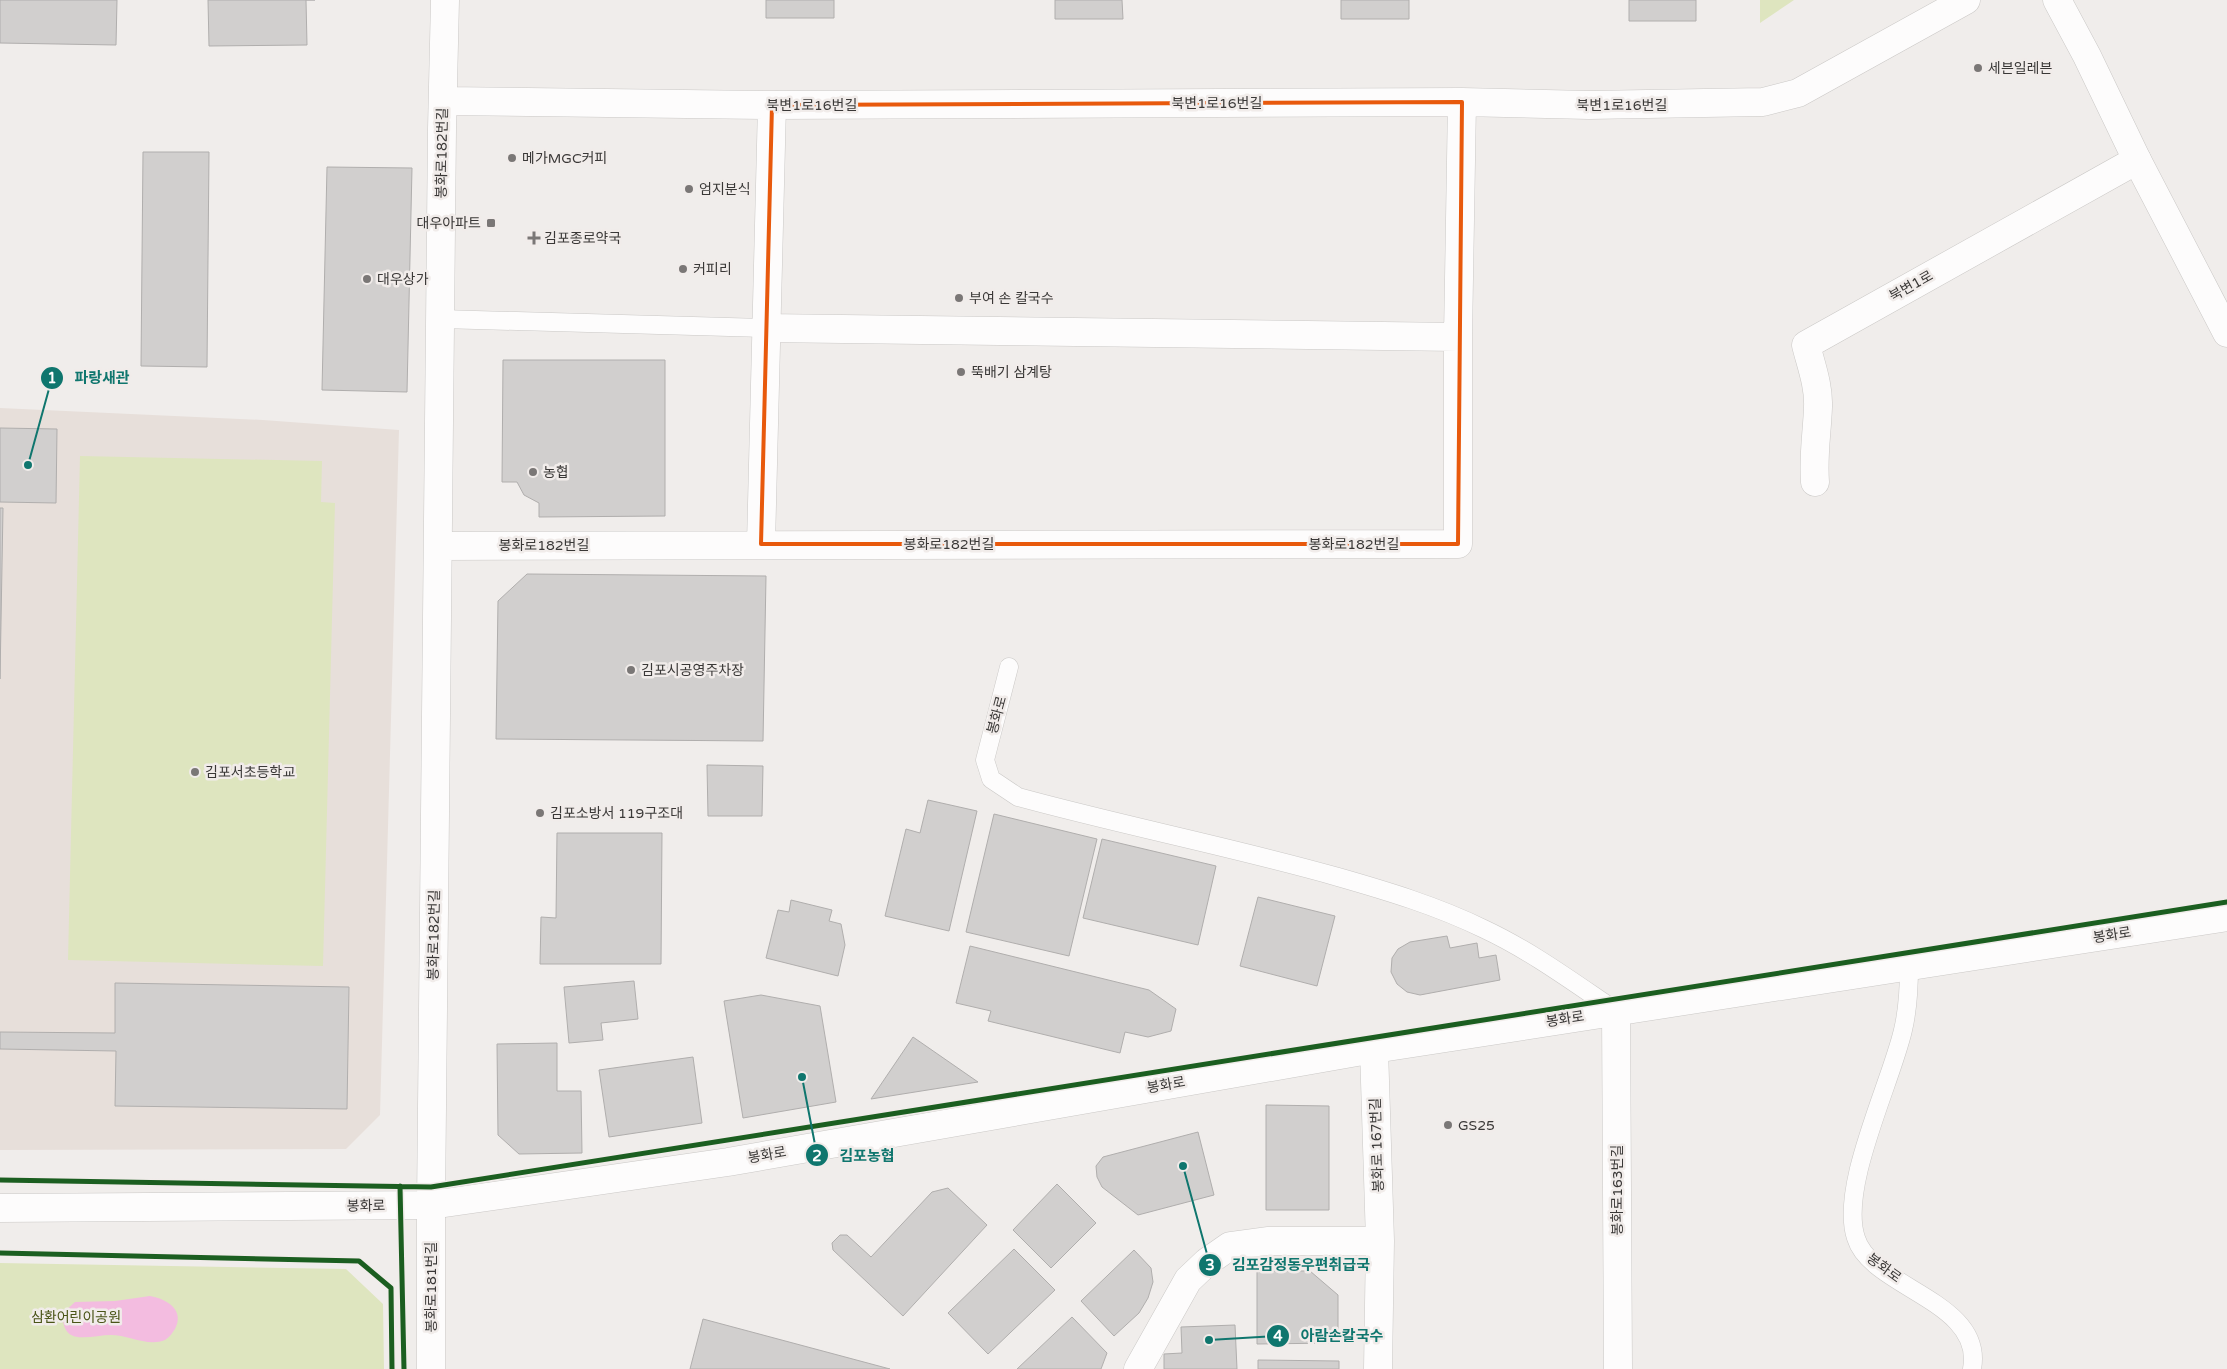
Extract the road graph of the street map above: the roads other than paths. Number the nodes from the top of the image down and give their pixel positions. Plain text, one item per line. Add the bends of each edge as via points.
1 (445, 0) edge
2 (1966, 0) edge
3 (2058, 0) edge
4 (443, 101) junction
5 (1462, 102) junction
6 (772, 105) junction
7 (2137, 160) junction
8 (440, 319) junction
9 (765, 328) junction
10 (2227, 333) edge
11 (1458, 337) junction
12 (1815, 482) dead end
13 (761, 544) junction
14 (439, 546) junction
15 (1009, 667) dead end
16 (2227, 917) edge
17 (1909, 966) junction
18 (1616, 1011) junction
19 (1374, 1049) junction
20 (431, 1205) junction
21 (0, 1208) edge
22 (1380, 1241) junction
23 (432, 1369) edge
24 (1138, 1369) edge
25 (1378, 1369) edge
26 (1618, 1369) edge
27 (1972, 1369) edge

1 - 4 street, 봉화로182번길
2 - 5 street, 북변1로16번길 via 1798,93 1763,102 1589,105
3 - 7 street
4 - 6 street, 북변1로16번길
4 - 8 street, 봉화로182번길
5 - 6 street, 북변1로16번길
5 - 11 street
6 - 9 street
7 - 10 street
7 - 12 street, 북변1로 via 1806,345 1816,379 1818,406 1813,457
8 - 9 lane
8 - 14 street, 봉화로182번길
9 - 11 street
9 - 13 street
11 - 13 street, 봉화로182번길 via 1458,544
13 - 14 street, 봉화로182번길
14 - 20 street, 봉화로182번길
15 - 18 lane, 봉화로 via 985,760 991,779 1018,796 1289,863 1398,894 1484,929 1520,948
16 - 17 street, 봉화로
17 - 18 street, 봉화로
17 - 27 lane, 봉화로 via 1909,997 1903,1030 1856,1186 1853,1214 1856,1238 1864,1254 1949,1314 1968,1334 1975,1356
18 - 19 street, 봉화로
18 - 26 street, 봉화로163번길
19 - 20 street, 봉화로 via 728,1162
19 - 22 street, 봉화로 167번길
20 - 21 street, 봉화로
20 - 23 street, 봉화로181번길
22 - 24 street via 1267,1241 1230,1246 1188,1280
22 - 25 street, 봉화로 167번길

